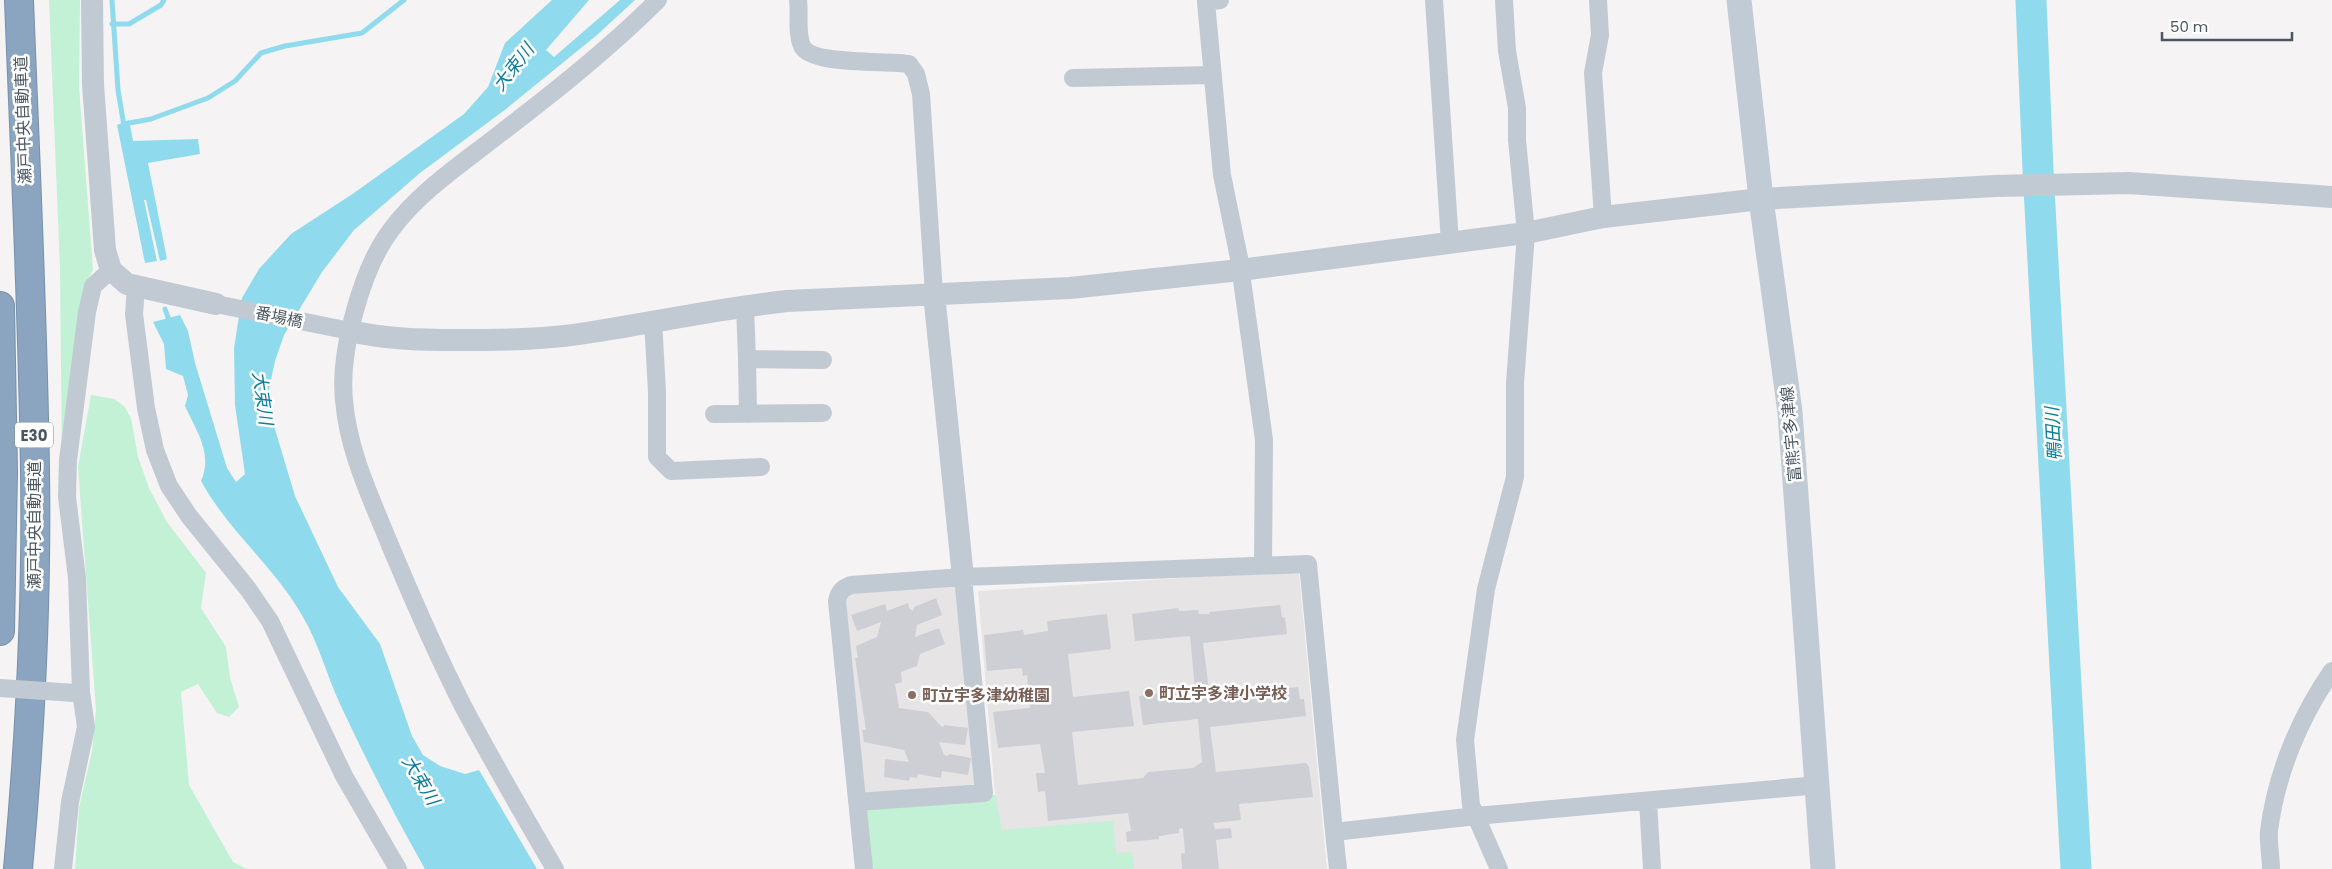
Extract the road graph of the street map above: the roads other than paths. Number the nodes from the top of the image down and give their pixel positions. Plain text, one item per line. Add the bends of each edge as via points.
1 (18, 0) edge
2 (92, 0) edge
3 (658, 0) edge
4 (798, 0) edge
5 (1220, 0) edge
6 (1434, 0) edge
7 (1504, 0) edge
8 (1598, 0) edge
9 (1739, 0) edge
10 (1213, 76) junction
11 (1073, 78) dead end
12 (2332, 196) edge
13 (1761, 199) junction
14 (1604, 218) junction
15 (1526, 233) junction
16 (1450, 243) junction
17 (111, 270) junction
18 (1240, 270) junction
19 (136, 287) junction
20 (934, 294) junction
21 (216, 304) joint
22 (0, 306) edge
23 (745, 306) junction
24 (653, 320) junction
25 (346, 331) junction
26 (748, 359) junction
27 (823, 360) dead end
28 (823, 413) dead end
29 (714, 414) dead end
30 (748, 414) junction
31 (761, 467) dead end
32 (1264, 566) junction
33 (962, 577) junction
34 (0, 631) edge
35 (2332, 670) edge
36 (0, 688) edge
37 (78, 692) junction
38 (1818, 785) junction
39 (1648, 801) junction
40 (857, 802) junction
41 (1476, 816) junction
42 (1334, 832) junction
43 (18, 869) edge
44 (63, 869) edge
45 (398, 869) edge
46 (555, 869) edge
47 (864, 869) edge
48 (1338, 869) edge
49 (1499, 869) edge
50 (1652, 869) edge
51 (1822, 869) edge
52 (2271, 869) edge

1 - 43 highway, 瀬戸中央自動車道 / E30 via 35,472 29,754
2 - 17 street via 93,84 102,220
3 - 25 street via 566,82 407,210 389,232 366,278
4 - 20 street via 800,38 803,48 811,54 850,62 900,62 909,64 916,74 921,94
5 - 10 street via 1206,2
6 - 16 street
7 - 15 street via 1507,51 1517,108
8 - 14 street via 1600,35 1593,73
9 - 13 main road, 富熊宇多津線
10 - 11 street
10 - 18 street via 1222,175
12 - 13 street via 2129,183 1994,186
13 - 14 street
13 - 38 main road, 富熊宇多津線 via 1790,412
14 - 15 street
15 - 16 street
15 - 41 street via 1515,383 1515,477 1486,589 1465,740 1471,805
16 - 18 street
17 - 19 street via 119,279
17 - 37 street via 93,286 87,312 68,460 67,497 77,578
18 - 20 street via 1070,288
18 - 32 street via 1264,440
19 - 21 street
19 - 45 street via 134,314 146,408 155,450 169,486 270,622 344,776
20 - 23 street
20 - 33 street
21 - 25 street, 番場橋
22 - 34 highway, 瀬戸中央自動車道 / E30 via 3,472
23 - 24 street
23 - 26 street
24 - 25 street via 592,333 513,340 401,339
24 - 31 street via 657,457 671,471
25 - 46 street via 344,398 348,433 362,474 416,608 463,706
26 - 27 street
26 - 30 street
28 - 30 street
29 - 30 street
32 - 33 street
32 - 42 street via 1308,564
33 - 40 street via 851,585 838,594
33 - 40 street via 984,793
35 - 52 street via 2301,726 2277,783 2269,833
36 - 37 street, bridge
37 - 44 street via 86,727 70,802
38 - 39 street
38 - 51 main road, 富熊宇多津線
39 - 41 street
39 - 50 street
40 - 47 street
41 - 42 street
41 - 49 street
42 - 48 street

